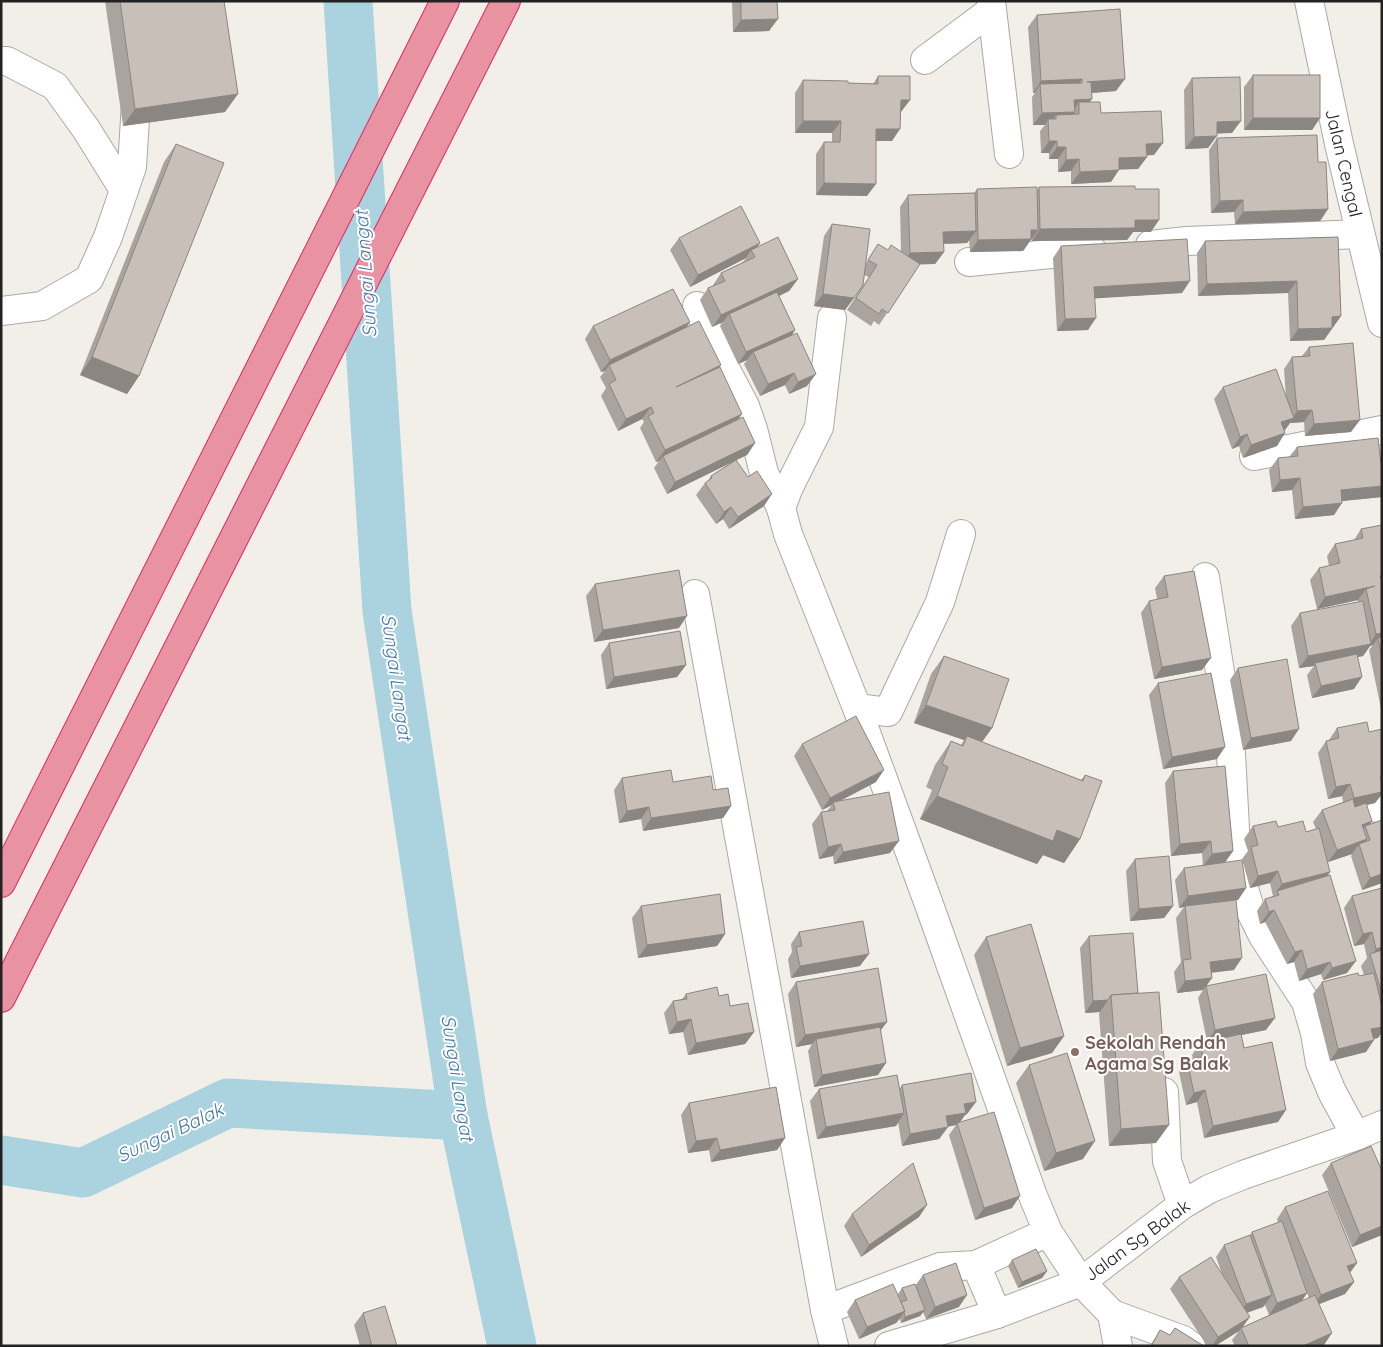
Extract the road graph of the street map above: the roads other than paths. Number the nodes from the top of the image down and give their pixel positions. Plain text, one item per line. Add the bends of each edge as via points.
1 (445, 1) edge
2 (506, 1) edge
3 (1309, 1) edge
4 (992, 6) edge
5 (138, 58) edge
6 (925, 60) dead end
7 (1, 62) edge
8 (1339, 144) junction
9 (1312, 145) edge
10 (1009, 154) dead end
11 (124, 190) junction
12 (1360, 234) junction
13 (969, 262) dead end
14 (697, 306) dead end
15 (1, 311) edge
16 (1381, 317) edge
17 (832, 318) dead end
18 (1382, 430) edge
19 (1254, 456) edge
20 (781, 508) junction
21 (961, 534) dead end
22 (1205, 576) dead end
23 (695, 594) dead end
24 (857, 708) junction
25 (1, 883) edge
26 (1, 998) edge
27 (1162, 1064) edge
28 (1382, 1125) edge
29 (1356, 1136) junction
30 (1182, 1205) junction
31 (1048, 1232) junction
32 (976, 1266) junction
33 (1081, 1282) junction
34 (825, 1310) junction
35 (998, 1314) junction
36 (1112, 1314) junction
37 (915, 1342) edge
38 (834, 1346) edge
39 (888, 1346) edge
40 (1118, 1346) edge
41 (1191, 1346) edge

1 - 25 highway
2 - 26 highway
3 - 8 street, Jalan Cengal
4 - 6 street
4 - 10 street
5 - 11 street via 132,167
7 - 11 street via 7,61 55,86
8 - 9 street
8 - 12 street, Jalan Cengal
11 - 15 street via 89,279 42,306
12 - 13 street via 1187,241
12 - 16 street, Jalan Cengal
14 - 20 street via 745,406 764,473
17 - 20 street via 819,427
18 - 19 street
20 - 24 street via 788,534
21 - 24 street via 940,602 888,712
22 - 29 street via 1230,735 1236,847 1241,878 1251,912 1263,936 1306,1002 1320,1063
23 - 34 street
24 - 31 street
27 - 30 street via 1167,1161
28 - 29 street, Jalan Sg Balak
29 - 30 street, Jalan Sg Balak via 1243,1174
30 - 33 street, Jalan Sg Balak
31 - 32 street
31 - 33 street
32 - 34 street via 940,1267
32 - 35 street
33 - 35 street, Jalan Sg Balak
33 - 36 street
34 - 38 street
35 - 37 street, Jalan Sg Balak
36 - 40 street
36 - 41 street
37 - 39 street, Jalan Sg Balak

